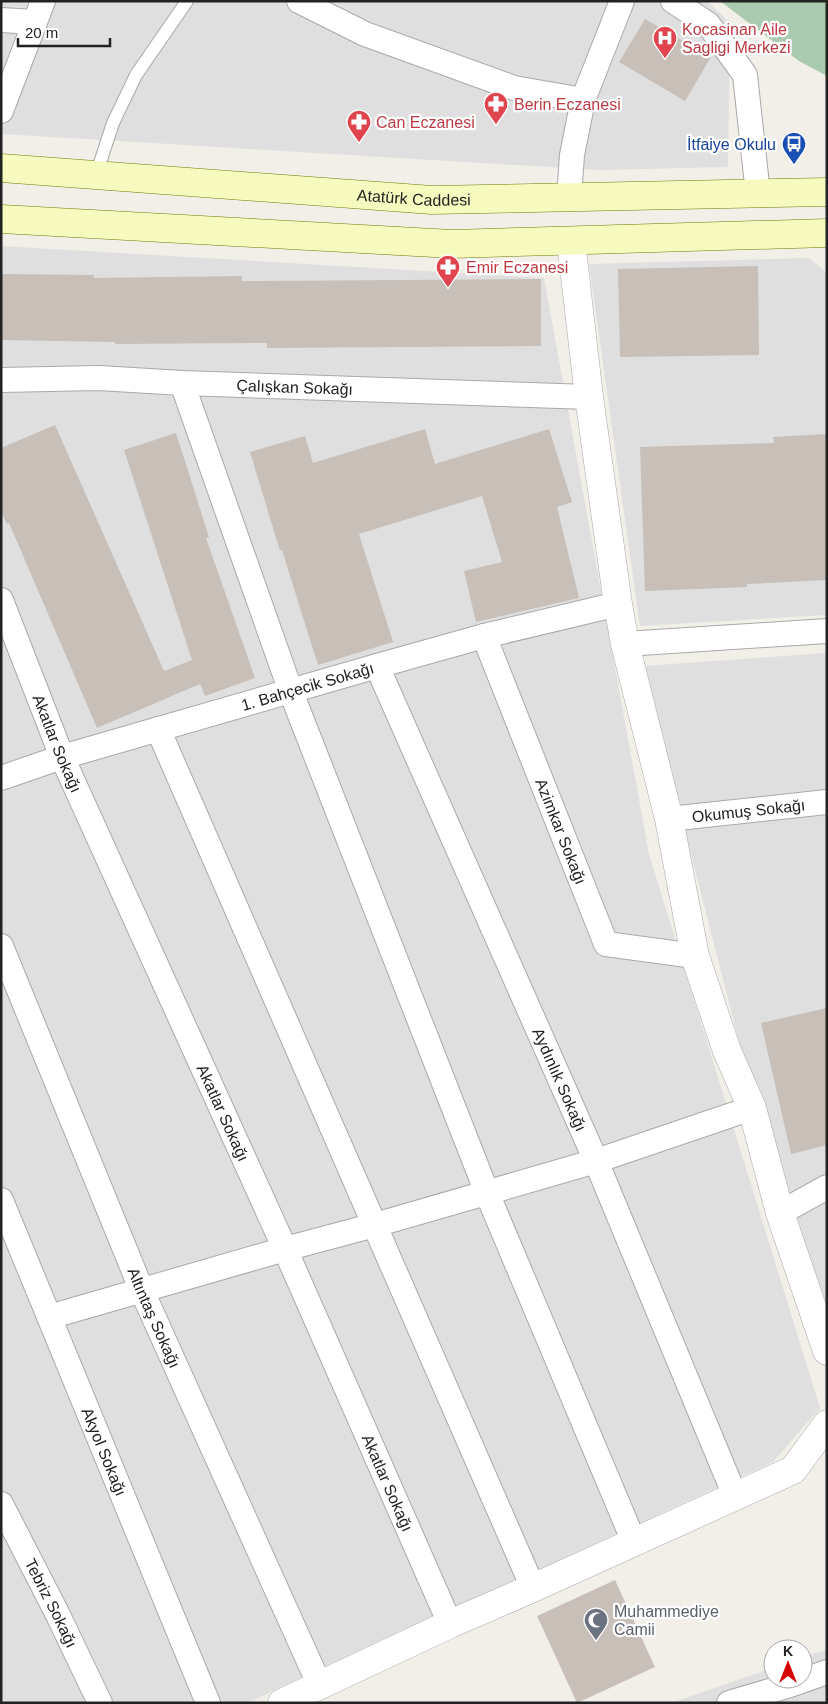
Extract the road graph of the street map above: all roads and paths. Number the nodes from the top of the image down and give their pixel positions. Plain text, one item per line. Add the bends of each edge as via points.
1 (187, 1) edge
2 (299, 1) edge
3 (622, 1) edge
4 (673, 1) edge
5 (39, 11) edge
6 (1, 20) edge
7 (583, 100) junction
8 (1, 111) edge
9 (1, 168) edge
10 (96, 175) junction
11 (827, 192) edge
12 (758, 194) junction
13 (569, 197) junction
14 (1, 219) edge
15 (827, 233) edge
16 (571, 240) junction
17 (1, 380) edge
18 (182, 383) junction
19 (588, 397) junction
20 (1, 600) edge
21 (618, 604) junction
22 (827, 631) edge
23 (484, 636) junction
24 (625, 644) junction
25 (377, 666) junction
26 (291, 692) junction
27 (158, 729) junction
28 (62, 757) junction
29 (1, 778) edge
30 (827, 802) edge
31 (669, 819) junction
32 (1, 946) edge
33 (695, 956) junction
34 (752, 1108) junction
35 (596, 1161) junction
36 (827, 1187) edge
37 (487, 1192) junction
38 (1, 1200) edge
39 (780, 1213) junction
40 (375, 1225) junction
41 (285, 1249) junction
42 (142, 1291) junction
43 (49, 1317) junction
44 (827, 1351) edge
45 (827, 1424) edge
46 (735, 1496) junction
47 (1, 1504) edge
48 (634, 1542) junction
49 (533, 1588) junction
50 (450, 1624) junction
51 (827, 1672) edge
52 (320, 1686) junction
53 (100, 1703) edge
54 (208, 1703) edge
55 (282, 1703) edge
56 (729, 1703) edge

1 - 10 lane via 136,75 113,123
2 - 7 street via 365,34 514,88
3 - 7 street
4 - 12 street via 708,24 746,75
5 - 6 street
5 - 8 street
7 - 13 street via 572,155
9 - 10 main road, Atatürk Caddesi
10 - 13 main road, Atatürk Caddesi via 432,200
11 - 12 main road, Atatürk Caddesi
12 - 13 main road, Atatürk Caddesi
14 - 16 main road via 452,244
15 - 16 main road
16 - 19 street
17 - 18 street, Çalışkan Sokağı via 99,378
18 - 19 street, Çalışkan Sokağı
18 - 26 street
19 - 21 street
20 - 28 street, Akatlar Sokağı
21 - 23 street, 1. Bahçecik Sokağı
21 - 24 street
22 - 24 street
23 - 25 street, 1. Bahçecik Sokağı
23 - 33 street, Azimkar Sokağı via 606,944
24 - 31 street
25 - 26 street, 1. Bahçecik Sokağı
25 - 35 street, Aydınlık Sokağı
26 - 27 street, 1. Bahçecik Sokağı
26 - 37 street
27 - 28 street, 1. Bahçecik Sokağı
27 - 40 street
28 - 29 street, 1. Bahçecik Sokağı
28 - 41 street, Akatlar Sokağı
30 - 31 street, Okumuş Sokağı
31 - 33 street
32 - 42 street, Altıntaş Sokağı
33 - 34 street via 727,1051
34 - 35 street
34 - 39 street
35 - 37 street
35 - 46 street, Aydınlık Sokağı
36 - 39 street
37 - 40 street
37 - 48 street
38 - 43 street, Akyol Sokağı
39 - 44 street
40 - 41 street
40 - 49 street
41 - 42 street
41 - 50 street, Akatlar Sokağı
42 - 43 street
42 - 52 street, Altıntaş Sokağı
43 - 54 street, Akyol Sokağı
45 - 46 street via 793,1470
46 - 48 street
47 - 53 street, Tebriz Sokağı
48 - 49 street
49 - 50 street
50 - 52 street
51 - 56 street
52 - 55 street

